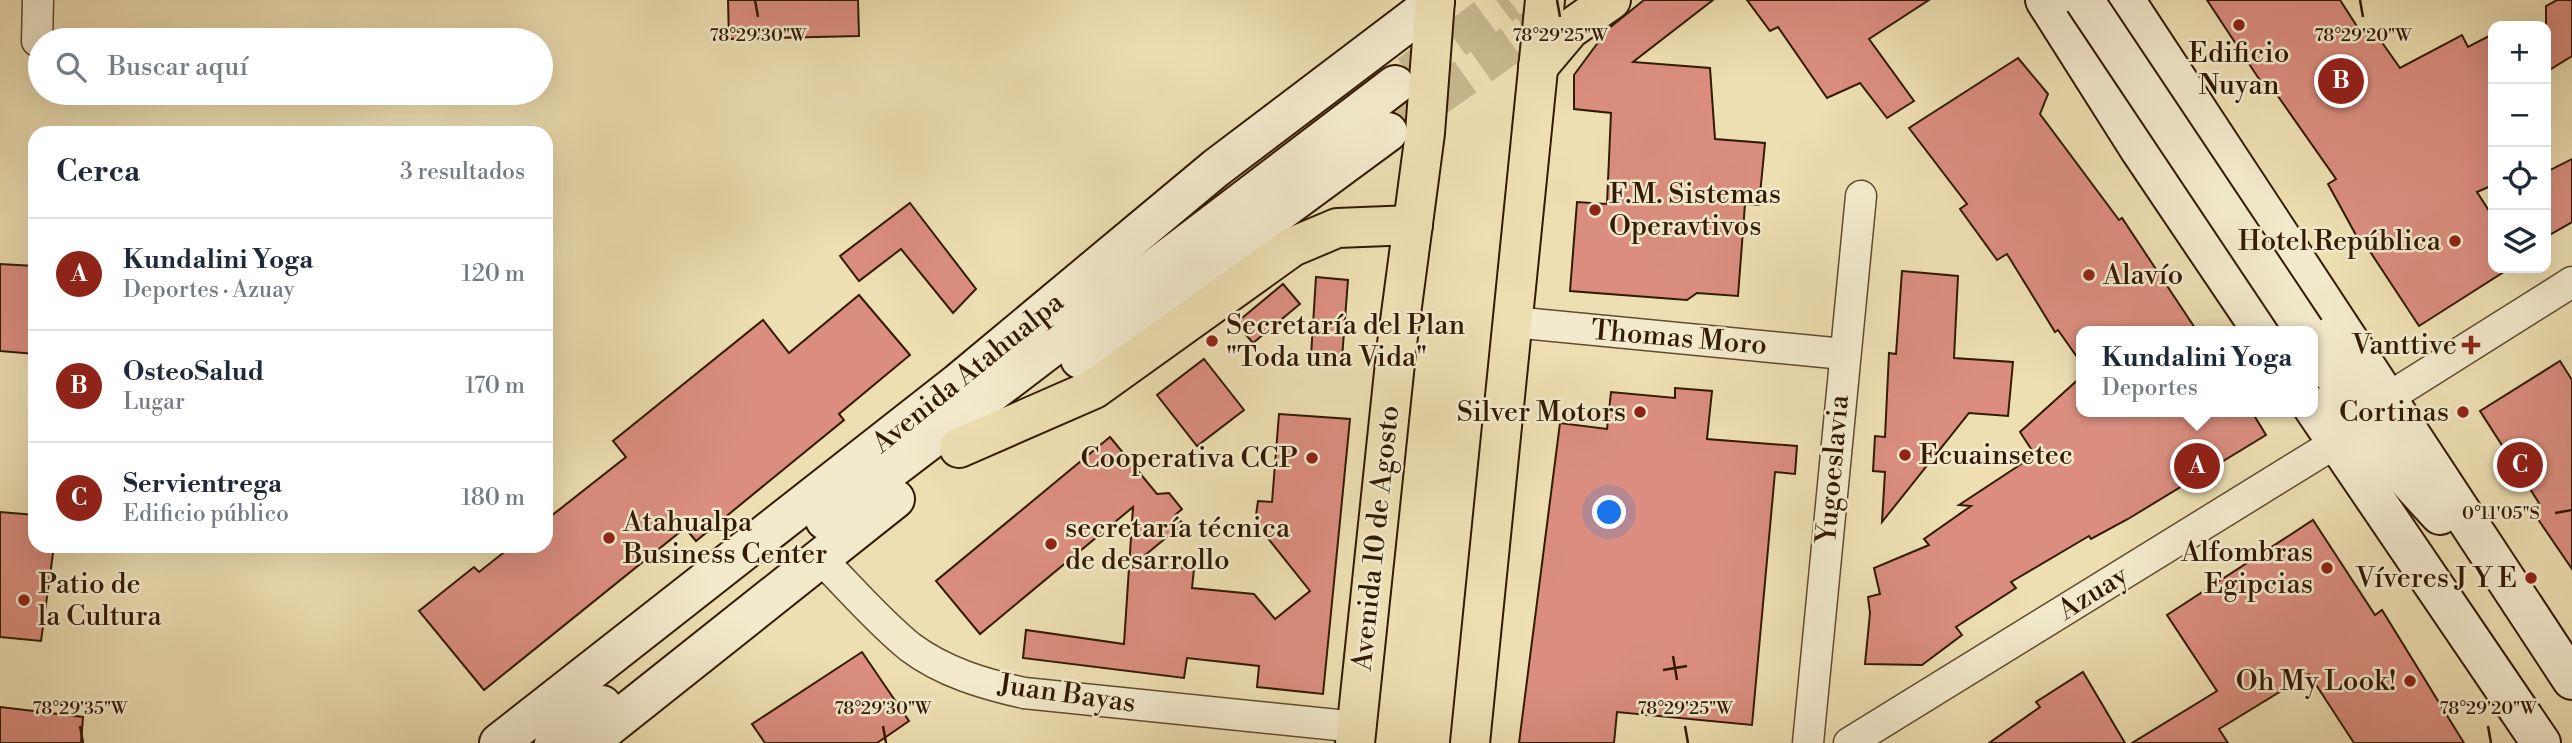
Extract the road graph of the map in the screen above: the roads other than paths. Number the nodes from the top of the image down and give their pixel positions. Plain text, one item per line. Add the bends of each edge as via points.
1 (38, 0) edge
2 (1545, 0) edge
3 (1611, 0) edge
4 (2125, 0) edge
5 (1435, 1) edge
6 (2063, 8) edge
7 (37, 28) edge
8 (2145, 31) junction
9 (1538, 67) junction
10 (2094, 76) junction
11 (1395, 85) tunnel mouth
12 (2206, 124) junction
13 (1388, 132) tunnel mouth
14 (2140, 150) junction
15 (1861, 196) dead end
16 (1413, 225) junction
17 (2572, 282) edge
18 (1513, 322) junction
19 (2259, 326) edge
20 (2301, 326) edge
21 (2318, 352) edge
22 (1844, 354) junction
23 (2386, 399) junction
24 (2318, 415) edge
25 (2337, 442) junction
26 (959, 448) junction
27 (2392, 462) junction
28 (821, 559) junction
29 (2508, 587) junction
30 (709, 610) junction
31 (2463, 626) junction
32 (2572, 680) edge
33 (1356, 735) edge
34 (499, 743) edge
35 (519, 743) edge
36 (554, 743) edge
37 (588, 743) edge
38 (1470, 743) edge
39 (1808, 743) edge
40 (1849, 743) edge
41 (2541, 743) edge

1 - 7 street
2 - 9 main road
3 - 9 main road via 1570,29
4 - 8 main road
5 - 16 main road, Avenida 10 de Agosto
5 - 34 main road, Avenida Atahualpa via 1216,168 958,383
6 - 10 main road
6 - 20 main road, bridge
8 - 10 main road via 2150,46 2144,64 2121,79
8 - 12 main road
9 - 18 main road
10 - 14 main road
11 - 30 main road, Avenida Atahualpa
12 - 14 main road via 2194,108 2167,102 2145,118
12 - 23 main road
13 - 26 main road, Avenida Atahualpa
14 - 19 main road
15 - 22 street, Yugoeslavia
16 - 26 main road via 1337,228 1292,247 1094,389
16 - 33 main road, Avenida 10 de Agosto via 1396,344
17 - 23 street
18 - 22 street, Thomas Moro
18 - 38 main road
21 - 27 main road
22 - 39 street, Yugoeslavia
23 - 29 main road
24 - 25 main road
25 - 31 main road
25 - 40 street, Azuay
26 - 28 main road, Avenida Atahualpa
27 - 29 main road
27 - 31 main road
28 - 33 street, Juan Bayas via 908,646 973,680 1024,693
28 - 37 main road, Avenida Atahualpa
29 - 32 main road
30 - 35 main road via 688,615
30 - 36 main road via 698,628
31 - 41 main road

